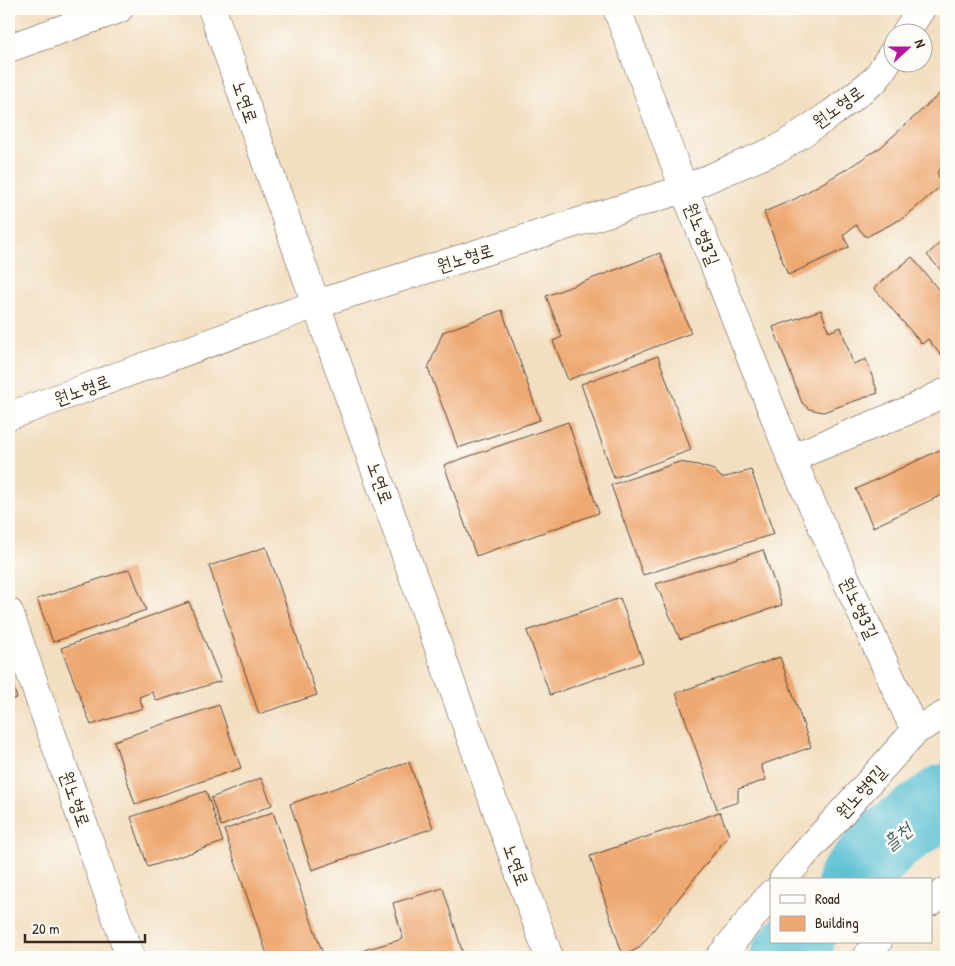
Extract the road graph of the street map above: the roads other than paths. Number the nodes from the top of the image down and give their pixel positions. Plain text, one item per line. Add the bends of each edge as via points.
1 (120, 9) edge
2 (212, 9) edge
3 (617, 9) edge
4 (921, 9) edge
5 (913, 22) edge
6 (9, 48) edge
7 (882, 70) edge
8 (684, 189) junction
9 (316, 304) junction
10 (946, 392) edge
11 (9, 416) edge
12 (791, 458) junction
13 (9, 612) edge
14 (946, 714) edge
15 (916, 731) junction
16 (785, 878) edge
17 (946, 890) edge
18 (770, 895) edge
19 (932, 901) edge
20 (876, 944) edge
21 (130, 957) edge
22 (550, 957) edge
23 (720, 957) edge
24 (866, 957) edge

1 - 6 street
2 - 9 street, 노연로
3 - 8 street, 원노형3길
4 - 5 street
7 - 8 street, 원노형로 via 876,80 780,148
8 - 9 street, 원노형로
8 - 12 street, 원노형3길
9 - 11 street, 원노형로
9 - 22 street, 노연로
10 - 12 street
12 - 15 street, 원노형3길
13 - 21 street, 원노형로
14 - 15 street, 원노형9길
15 - 16 street, 원노형9길
17 - 19 street
18 - 23 street
20 - 24 street

